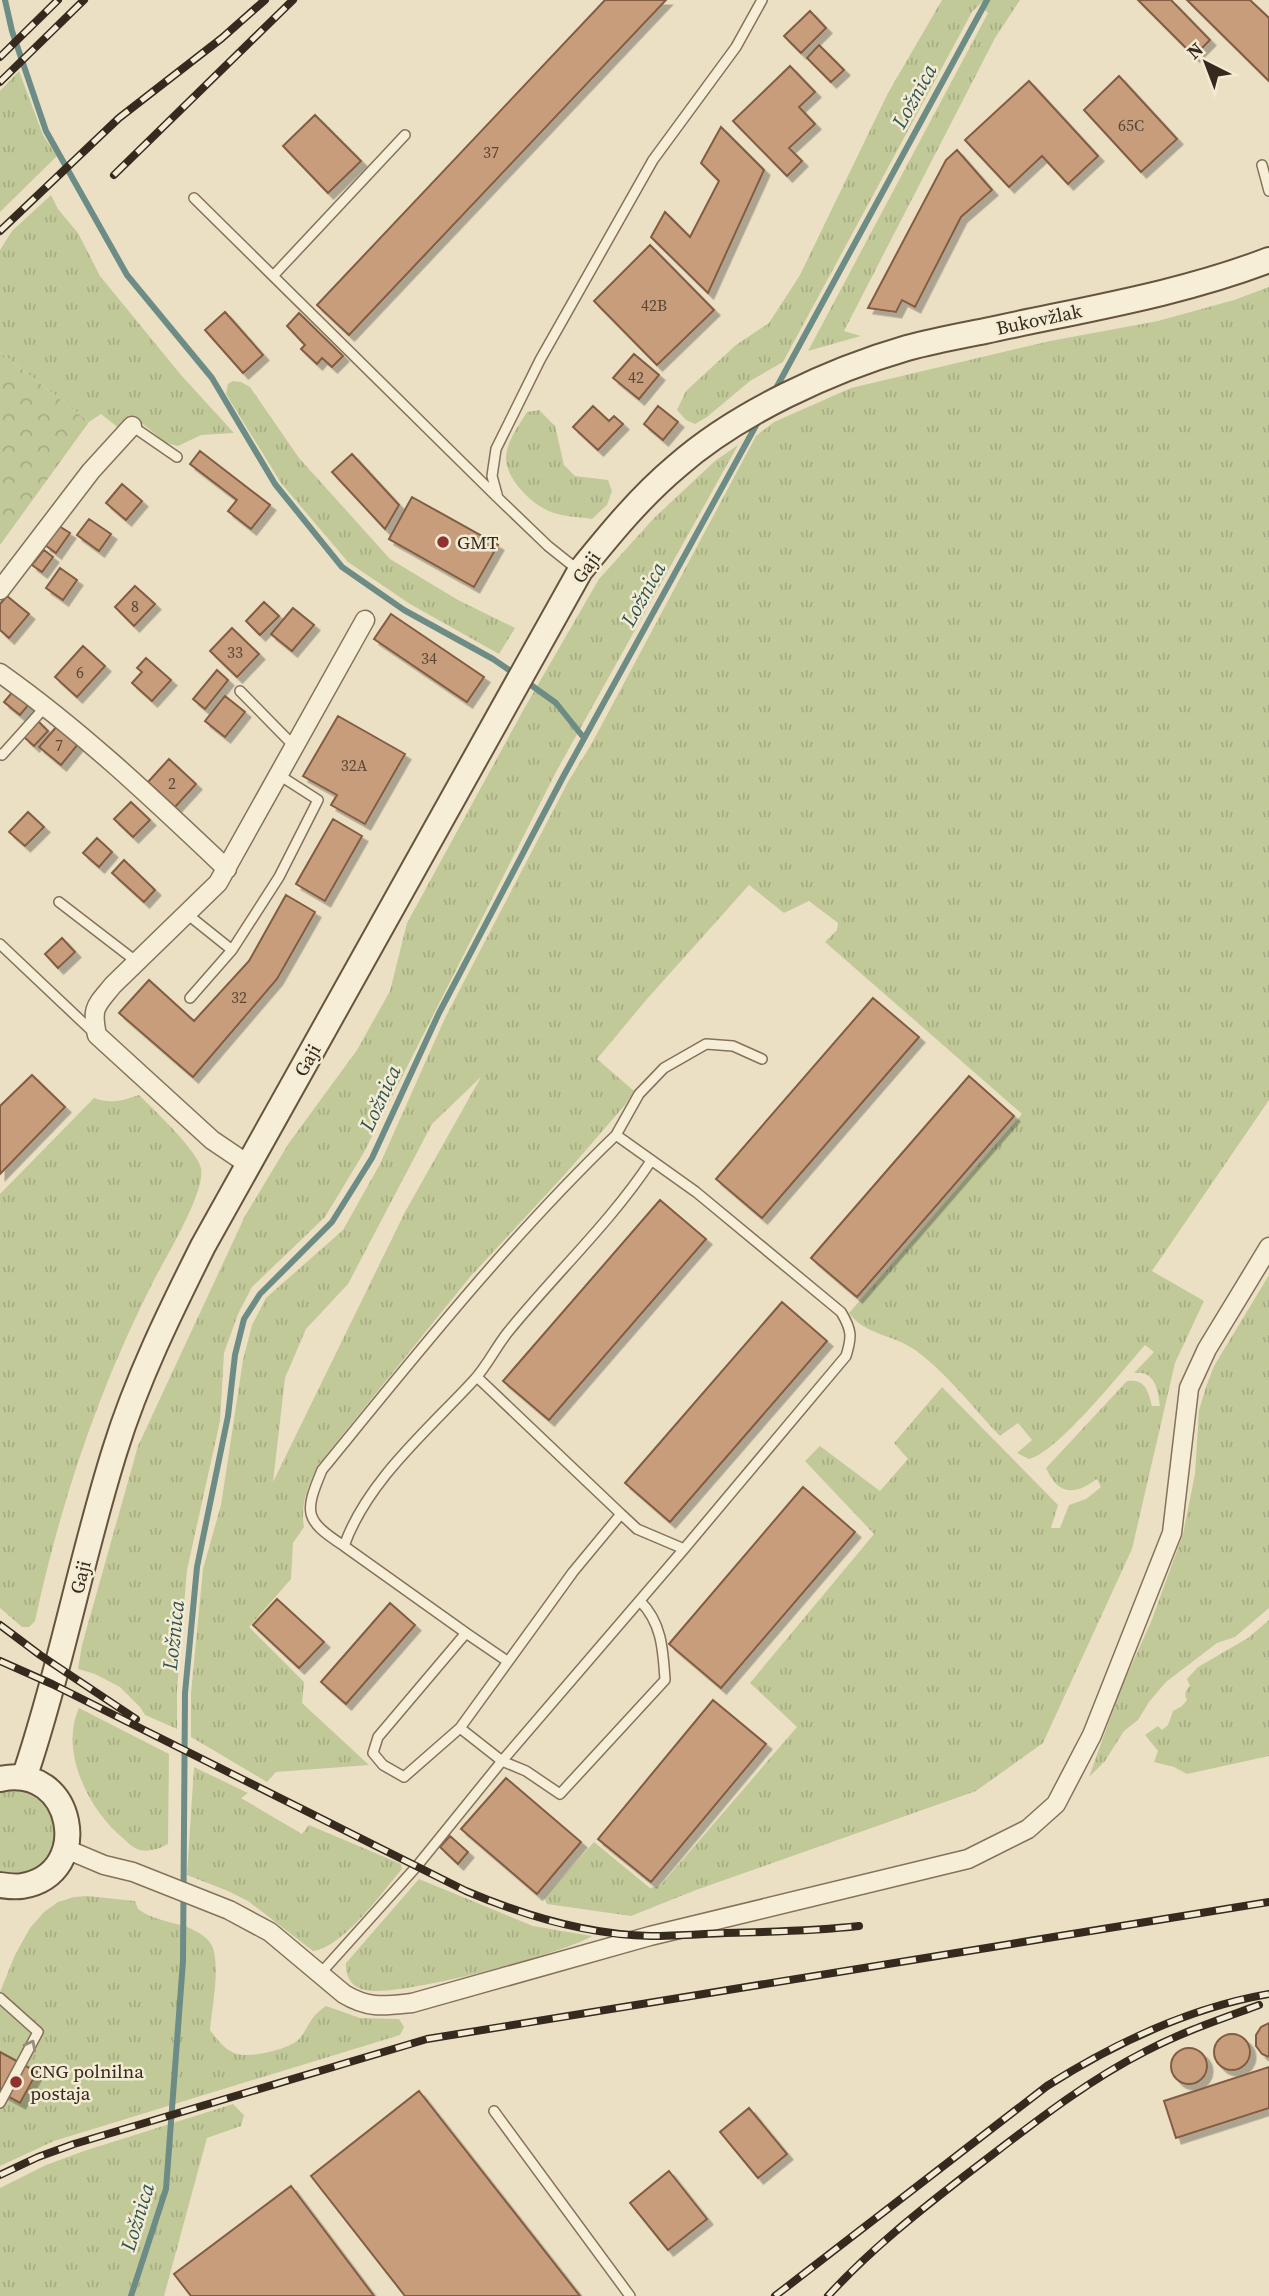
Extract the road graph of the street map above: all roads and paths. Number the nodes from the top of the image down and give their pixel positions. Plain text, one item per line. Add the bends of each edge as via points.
1 (762, 0) edge
2 (405, 135) dead end
3 (1262, 165) dead end
4 (1269, 191) edge
5 (194, 198) dead end
6 (1269, 260) edge
7 (273, 276) junction
8 (735, 424) joint
9 (132, 426) joint
10 (177, 457) dead end
11 (498, 498) junction
12 (580, 571) junction
13 (0, 590) edge
14 (365, 621) dead end
15 (0, 673) edge
16 (240, 691) dead end
17 (46, 706) junction
18 (295, 747) junction
19 (1, 755) edge
20 (279, 775) junction
21 (227, 869) junction
22 (59, 902) dead end
23 (187, 914) junction
24 (0, 944) edge
25 (232, 950) junction
26 (137, 962) junction
27 (190, 998) dead end
28 (97, 1035) junction
29 (762, 1059) dead end
30 (616, 1135) junction
31 (651, 1161) junction
32 (249, 1165) junction
33 (1269, 1247) edge
34 (477, 1377) junction
35 (621, 1514) junction
36 (344, 1546) junction
37 (684, 1549) junction
38 (640, 1601) junction
39 (466, 1633) junction
40 (507, 1661) junction
41 (460, 1728) junction
42 (502, 1761) junction
43 (12, 1778) edge
44 (66, 1849) junction
45 (0, 1885) edge
46 (320, 1974) junction
47 (0, 1998) edge
48 (0, 2103) edge
49 (494, 2111) dead end
50 (630, 2296) edge

1 - 11 lane via 736,47 653,160 540,360 496,449 492,476
2 - 7 lane
3 - 4 lane
5 - 7 lane
6 - 8 street, Bukovžlak via 1186,286 909,347 811,383
7 - 11 lane
8 - 12 street, Gaji via 679,464 635,505
9 - 10 lane
9 - 13 street
11 - 12 lane
12 - 32 street, Gaji
14 - 18 street
15 - 17 street
16 - 18 lane
17 - 19 lane
17 - 21 street
18 - 20 street
20 - 21 street
20 - 25 lane via 318,800 279,877
21 - 23 street
22 - 26 lane
23 - 25 lane
23 - 26 street
24 - 28 lane
25 - 27 lane
26 - 28 street via 100,1002 93,1015
28 - 32 street via 212,1140
29 - 30 lane via 733,1046 706,1044 664,1068 639,1094
30 - 31 lane
30 - 36 lane via 469,1291 322,1470 311,1496 310,1516 318,1528
31 - 34 lane via 507,1333
31 - 37 lane via 696,1192 841,1312 851,1337 846,1356
32 - 43 street, Gaji via 169,1312 141,1380 115,1448 38,1740
33 - 46 street via 1207,1349 1189,1388 1172,1533 1093,1735 1056,1804 1028,1829 968,1858 650,1936 412,2003 375,2007 356,2001
34 - 35 lane
34 - 36 lane via 404,1452 363,1507
35 - 37 lane via 637,1529
35 - 40 lane
36 - 39 lane
37 - 38 lane
38 - 42 lane
38 - 42 lane via 656,1622 665,1680 560,1794
39 - 40 lane
39 - 41 lane via 378,1737 373,1753 383,1766 404,1777
40 - 41 lane
41 - 42 lane
42 - 46 lane via 417,1866
43 - 44 street via 40,1783 55,1795 65,1811
44 - 45 street via 56,1868 39,1881
44 - 46 street via 229,1910 270,1932
48 -> 47 lane via 38,2032
49 - 50 lane

